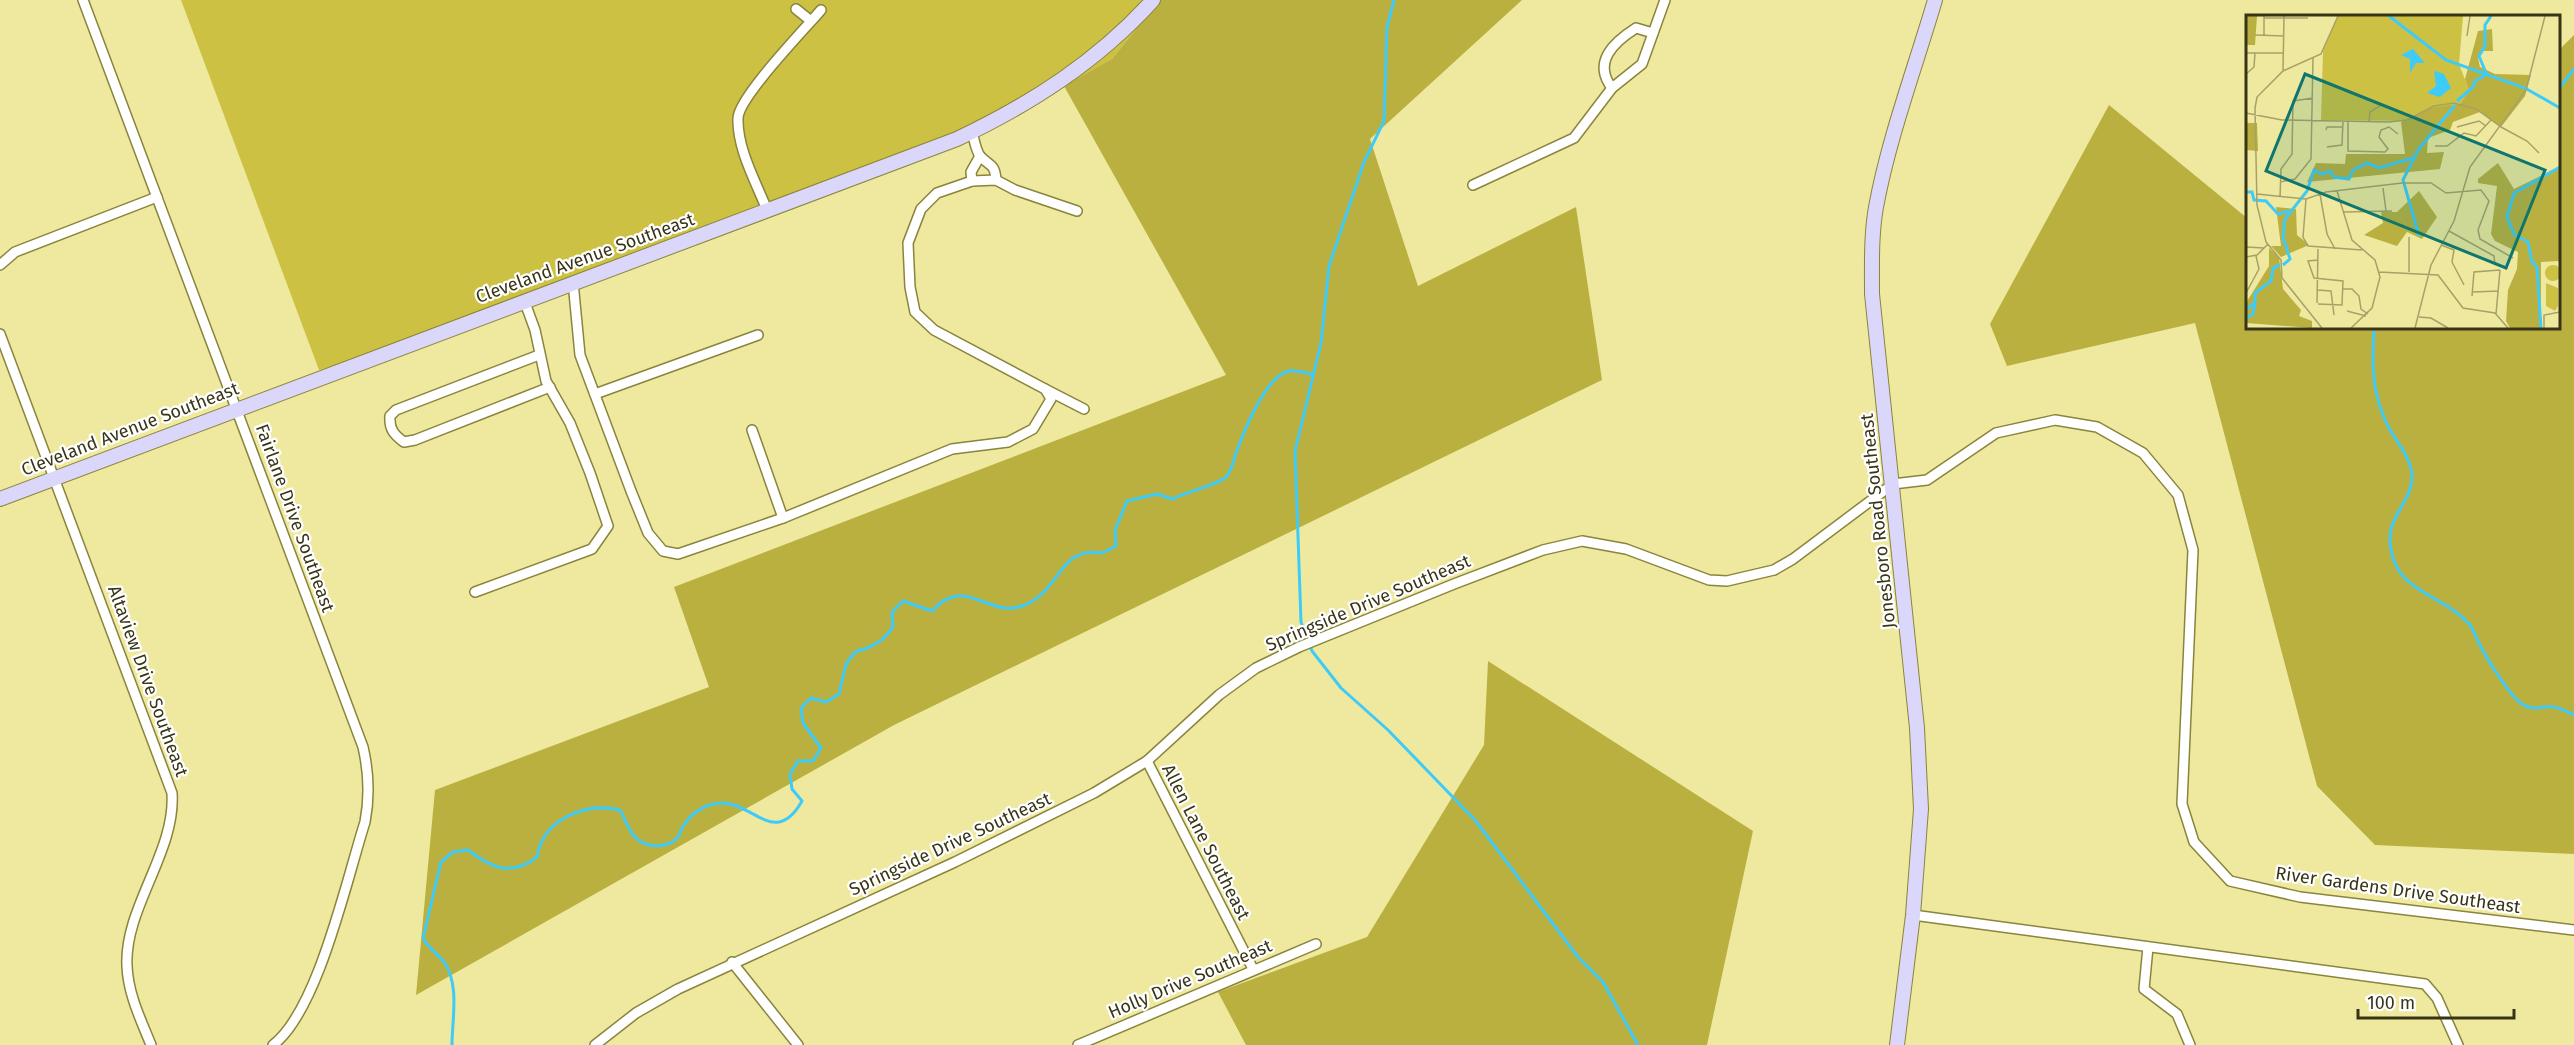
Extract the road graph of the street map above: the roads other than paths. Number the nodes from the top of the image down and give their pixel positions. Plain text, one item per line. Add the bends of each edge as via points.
1 (83, 0) edge
2 (1153, 0) edge
3 (1665, 0) edge
4 (1935, 0) edge
5 (796, 9) dead end
6 (821, 10) dead end
7 (811, 21) junction
8 (1653, 33) junction
9 (1612, 88) junction
10 (972, 132) junction
11 (980, 156) junction
12 (996, 180) junction
13 (972, 181) junction
14 (1473, 185) dead end
15 (157, 196) junction
16 (766, 210) junction
17 (1077, 211) dead end
18 (0, 265) edge
19 (573, 282) junction
20 (524, 300) junction
21 (0, 334) edge
22 (758, 335) dead end
23 (539, 355) junction
24 (550, 387) junction
25 (1045, 389) junction
26 (596, 394) junction
27 (237, 408) junction
28 (1084, 410) dead end
29 (752, 430) dead end
30 (54, 478) junction
31 (1893, 484) junction
32 (0, 499) edge
33 (783, 518) junction
34 (475, 592) dead end
35 (1147, 761) junction
36 (1913, 915) junction
37 (2574, 930) edge
38 (1316, 944) dead end
39 (2148, 947) junction
40 (732, 962) junction
41 (1252, 969) junction
42 (151, 1045) edge
43 (273, 1045) edge
44 (595, 1045) edge
45 (798, 1045) edge
46 (1078, 1045) edge
47 (1897, 1045) edge
48 (2190, 1045) edge
49 (2458, 1045) edge

1 - 15 street, Fairlane Drive Southeast
2 - 10 main road, Cleveland Avenue Southeast via 1080,68 1014,112
3 - 8 street
4 - 31 main road, Jonesboro Road Southeast via 1888,158 1876,209 1872,251 1872,294
5 - 7 street
6 - 7 street
7 - 16 street via 748,95 738,116 741,139
8 - 9 street via 1642,64
8 - 9 street via 1636,28 1614,42 1604,63 1605,79
9 - 14 street via 1574,138
10 - 11 street
10 - 16 main road, Cleveland Avenue Southeast
11 - 12 street via 992,166
11 - 13 street via 971,172
12 - 13 street
12 - 17 street
13 - 25 street via 937,193 921,209 912,227 908,261 915,312 934,330
15 - 18 street via 15,252
15 - 27 street, Fairlane Drive Southeast
16 - 19 main road, Cleveland Avenue Southeast
19 - 20 main road, Cleveland Avenue Southeast
19 - 26 street via 580,355
20 - 23 street
20 - 27 main road, Cleveland Avenue Southeast
21 - 30 street, Altaview Drive Southeast
22 - 26 street
23 - 24 street
23 - 24 street via 396,410 390,416 390,425 404,442 415,440
24 - 34 street via 574,433 608,526 592,549
25 - 28 street
25 - 33 street via 1051,399 1033,429 1008,442 951,449
26 - 33 street via 648,533 663,551 686,552
27 - 30 main road, Cleveland Avenue Southeast
27 - 43 street, Fairlane Drive Southeast via 369,772 365,822 313,987 299,1017
29 - 33 street
30 - 32 main road, Cleveland Avenue Southeast
30 - 42 street, Altaview Drive Southeast via 172,793 171,820 130,937 127,963 131,994
31 - 35 street, Springside Drive Southeast via 1793,559 1774,570 1728,581 1709,580 1603,543 1582,541 1543,550 1299,647 1256,668 1219,694
31 - 36 main road, Jonesboro Road Southeast via 1917,728 1920,796
31 - 37 street, River Gardens Drive Southeast via 1927,480 1996,433 2055,420 2097,428 2143,453 2178,495 2193,550 2182,804 2194,842 2230,881 2300,897
35 - 40 street, Springside Drive Southeast via 1029,827
35 - 41 street, Allen Lane Southeast
36 - 39 street
36 - 47 main road, Jonesboro Road Southeast
38 - 41 street, Holly Drive Southeast
39 - 48 street via 2144,989 2177,1014
39 - 49 street via 2425,984 2437,998
40 - 44 street, Springside Drive Southeast via 636,1013
40 - 45 street
41 - 46 street, Holly Drive Southeast

